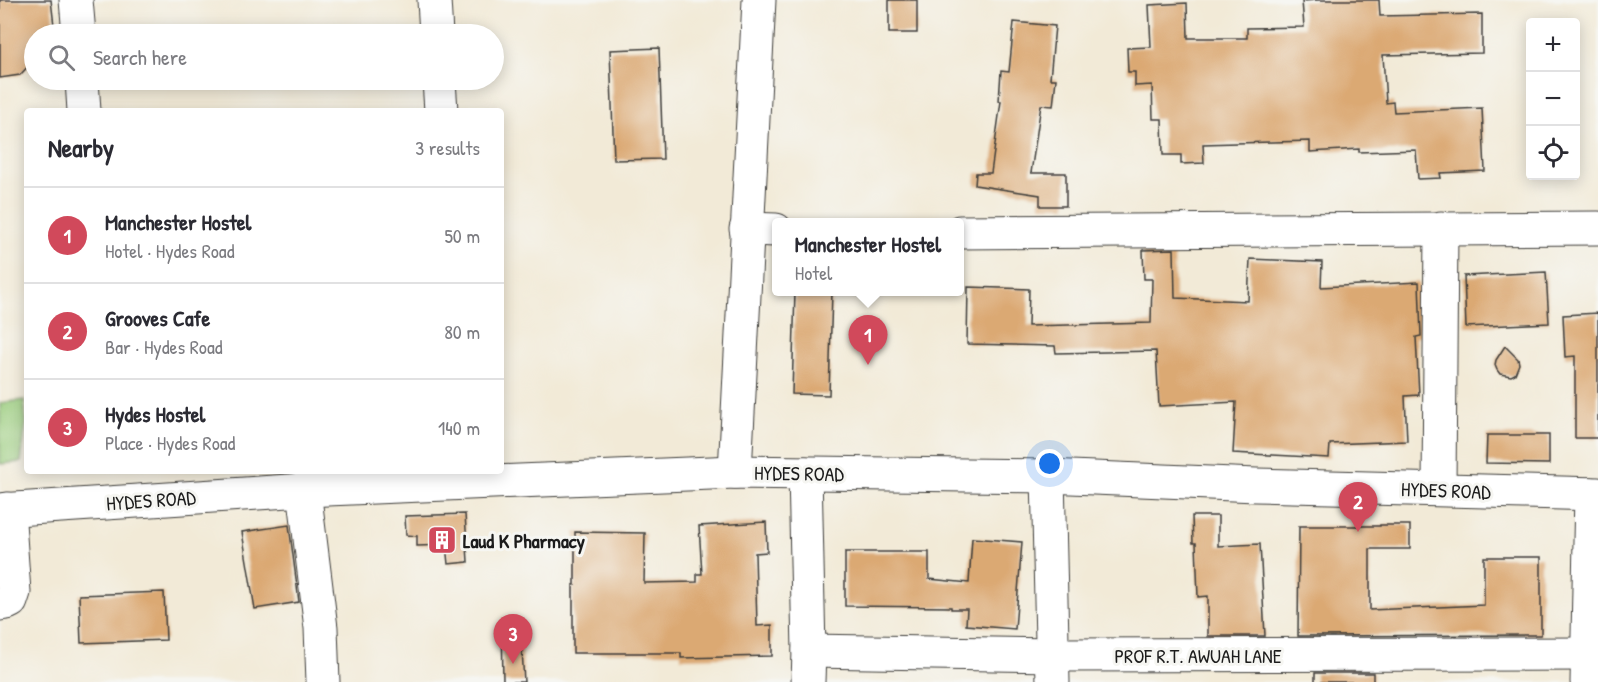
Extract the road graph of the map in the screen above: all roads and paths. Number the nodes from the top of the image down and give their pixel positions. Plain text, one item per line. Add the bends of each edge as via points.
1 (76, 0) edge
2 (434, 0) edge
3 (759, 0) edge
4 (78, 24) edge
5 (435, 24) edge
6 (83, 90) edge
7 (440, 90) edge
8 (84, 108) edge
9 (441, 108) edge
10 (1441, 228) junction
11 (1598, 228) edge
12 (761, 230) edge
13 (964, 232) edge
14 (735, 472) junction
15 (805, 473) junction
16 (1048, 476) junction
17 (462, 477) edge
18 (1438, 489) junction
19 (304, 490) junction
20 (1595, 494) edge
21 (4, 510) edge
22 (0, 604) edge
23 (808, 667) edge
24 (1587, 668) edge
25 (1053, 669) edge
26 (323, 682) edge

1 - 4 street
2 - 5 street
3 - 12 street
6 - 8 street
7 - 9 street
10 - 11 street
10 - 13 street
10 - 18 street
12 - 14 street
14 - 15 street, HYDES ROAD
14 - 17 street, HYDES ROAD
15 - 16 street, HYDES ROAD
15 - 23 street
16 - 18 street, HYDES ROAD
16 - 25 street
17 - 19 street, HYDES ROAD
18 - 20 street, HYDES ROAD
19 - 21 street, HYDES ROAD
19 - 26 street via 321,628
20 - 24 street
21 - 22 street via 14,591 11,601
23 - 25 street, PROF R.T. AWUAH LANE
24 - 25 street, PROF R.T. AWUAH LANE

